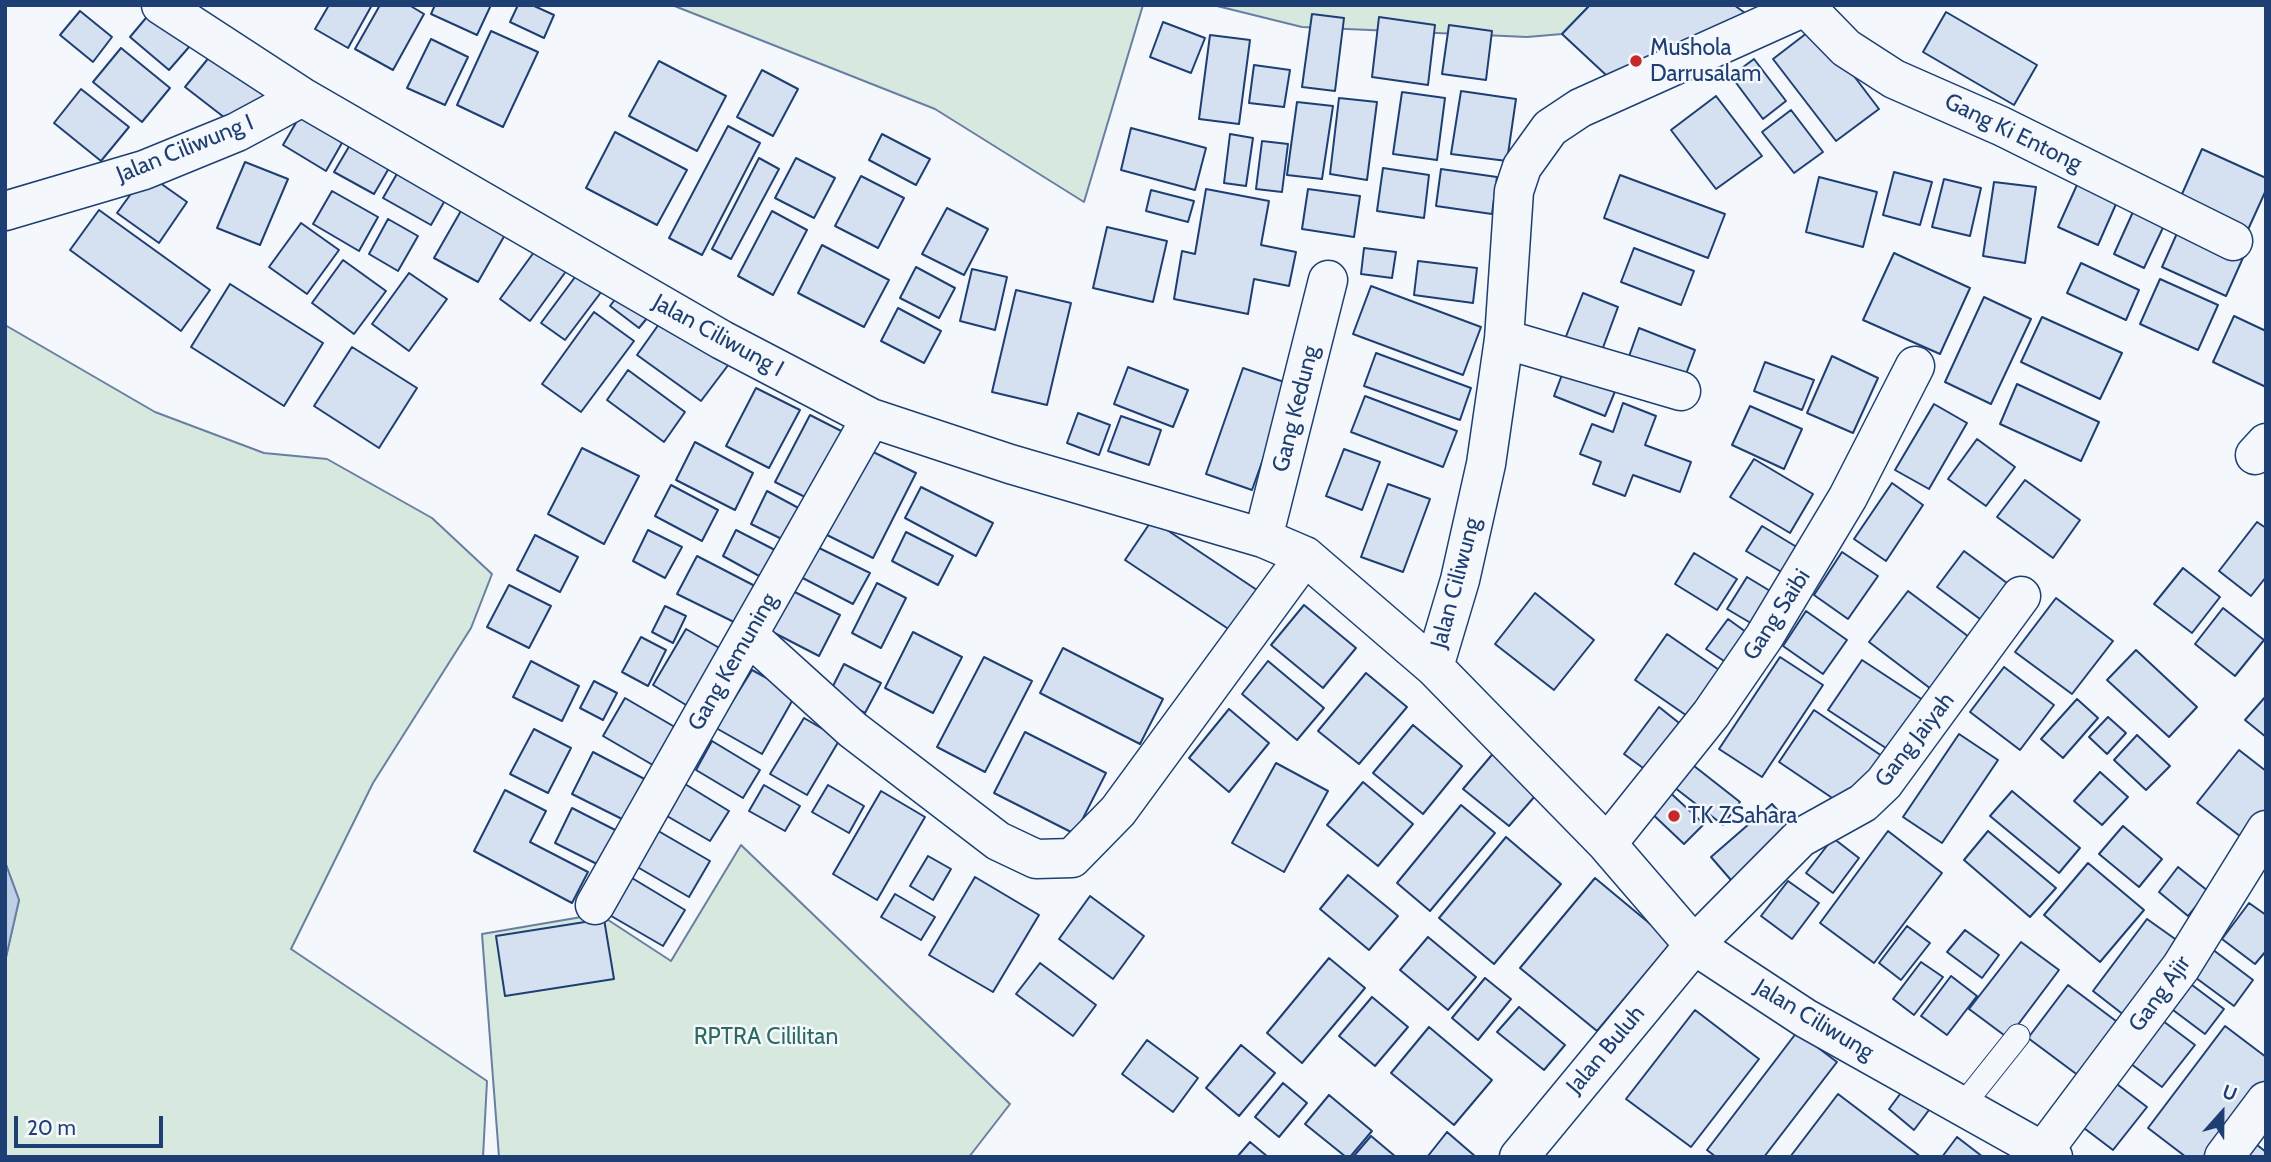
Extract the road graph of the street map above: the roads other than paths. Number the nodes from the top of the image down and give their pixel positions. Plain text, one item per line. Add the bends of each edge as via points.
1 (161, 5) edge
2 (1808, 6) edge
3 (302, 97) junction
4 (5, 211) edge
5 (2233, 241) dead end
6 (1328, 281) dead end
7 (1504, 339) junction
8 (1915, 366) dead end
9 (1681, 391) dead end
10 (871, 418) junction
11 (1263, 538) junction
12 (1305, 556) junction
13 (2021, 596) dead end
14 (748, 635) junction
15 (1434, 667) junction
16 (2266, 830) edge
17 (1607, 844) junction
18 (595, 905) dead end
19 (1694, 945) junction
20 (2018, 1036) dead end
21 (2266, 1101) edge
22 (1963, 1105) junction
23 (2048, 1153) edge
24 (1519, 1157) edge
25 (2224, 1157) edge

1 - 3 street
2 - 5 street, Gang Ki Entong via 1846,48 1894,79 2001,126
2 - 7 street, Jalan Ciliwung via 1580,108 1550,128 1522,167 1514,191
3 - 4 street, Jalan Ciliwung I via 237,132 144,170
3 - 10 street, Jalan Ciliwung I via 722,340
6 - 11 street, Gang Kedung
7 - 9 street
7 - 15 street, Jalan Ciliwung via 1486,464 1460,580
8 - 17 street, Gang Saibi via 1836,517 1764,637 1711,714
10 - 11 street, Jalan Ciliwung I
10 - 14 street, Gang Kemuning
11 - 12 street, Jalan Ciliwung I
12 - 14 street via 1118,811 1072,859 1036,859 998,841 853,730
12 - 15 street, Jalan Ciliwung I
13 - 19 street, Gang Jaiyah via 1884,783 1863,803 1800,838
14 - 18 street, Gang Kemuning
15 - 17 street, Jalan Ciliwung
16 - 23 street, Gang Ajir via 2181,967
17 - 19 street, Jalan Ciliwung
19 - 22 street, Jalan Ciliwung via 1805,1018
19 - 24 street, Jalan Buluh
20 - 22 lane
21 - 25 street
22 - 23 street, Jalan Ciliwung

